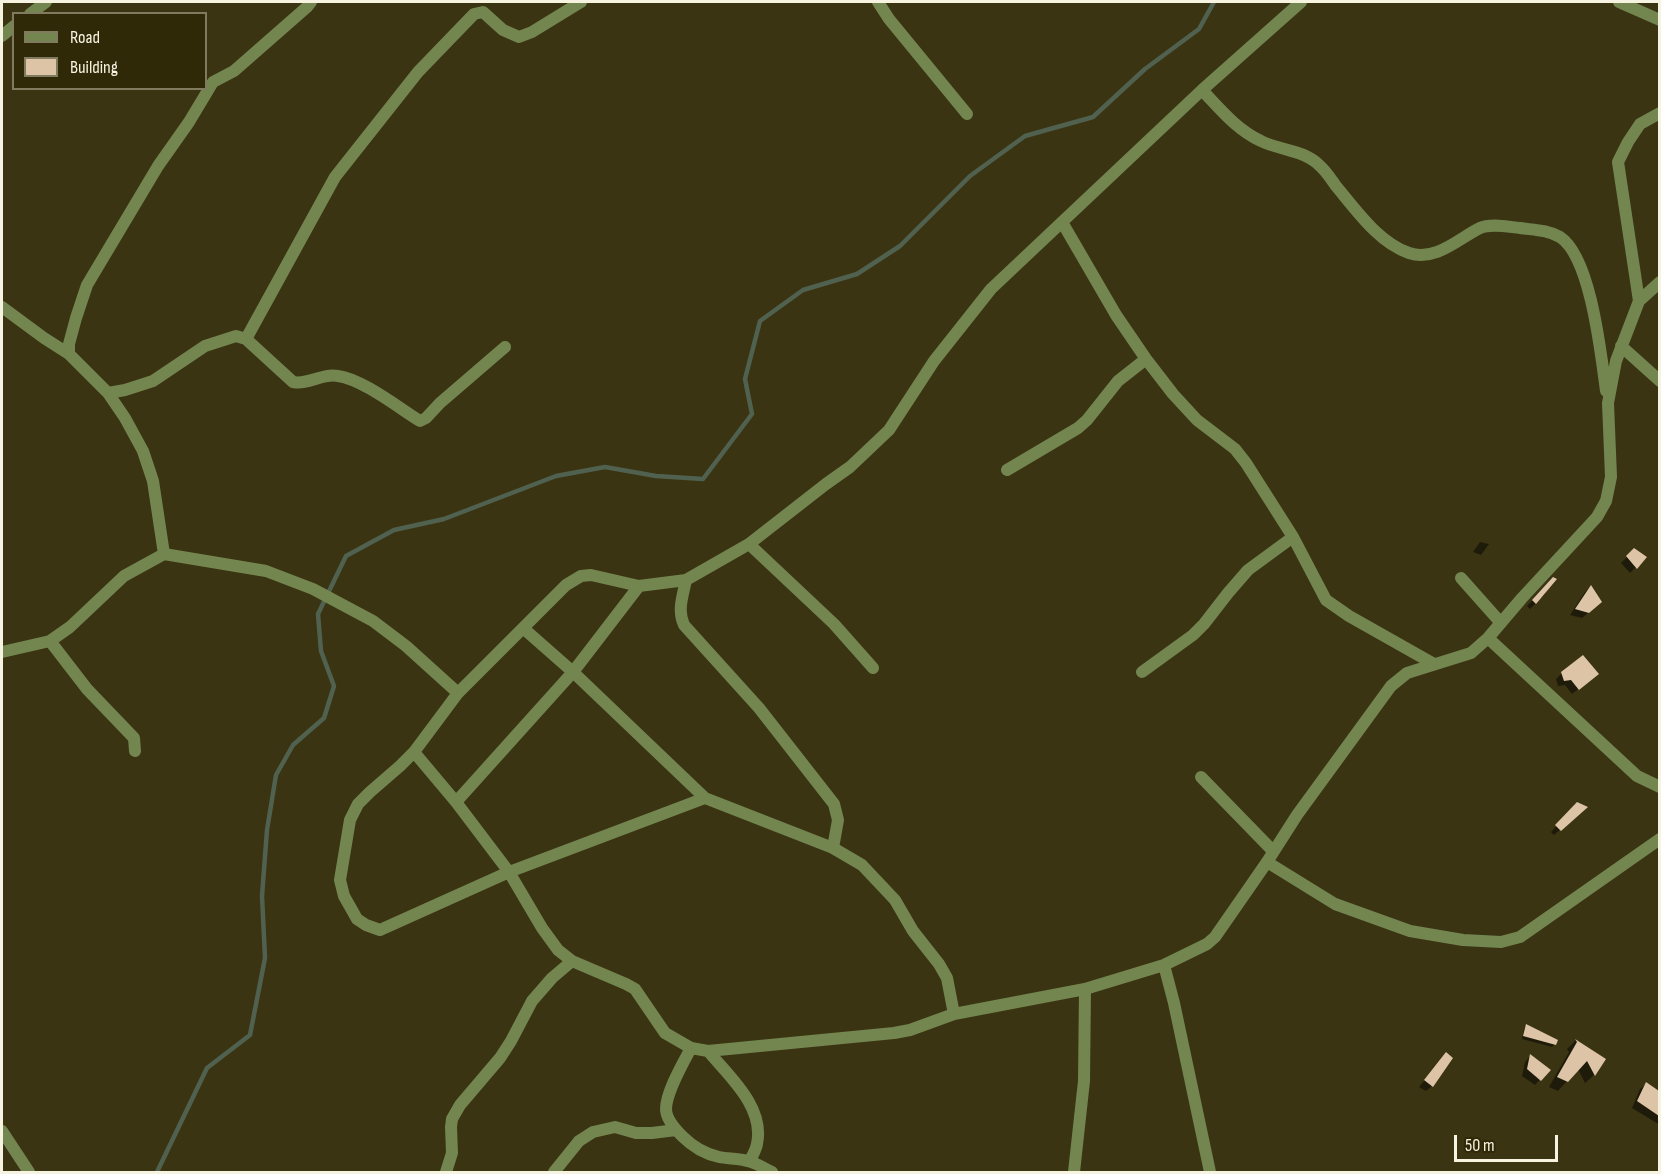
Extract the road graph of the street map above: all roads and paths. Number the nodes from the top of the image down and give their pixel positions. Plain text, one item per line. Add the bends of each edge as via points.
1 (46, 2) edge
2 (311, 2) edge
3 (581, 2) edge
4 (878, 2) edge
5 (1300, 2) edge
6 (1619, 2) edge
7 (33, 12) edge
8 (1659, 20) edge
9 (209, 82) edge
10 (205, 90) edge
11 (1202, 90) junction
12 (1659, 113) edge
13 (967, 114) dead end
14 (1062, 222) junction
15 (1659, 282) edge
16 (1639, 301) junction
17 (2, 307) edge
18 (246, 339) junction
19 (1621, 346) junction
20 (505, 347) dead end
21 (69, 354) junction
22 (1146, 359) junction
23 (1659, 381) edge
24 (108, 393) junction
25 (1608, 403) junction
26 (1007, 470) dead end
27 (1293, 537) junction
28 (749, 544) junction
29 (165, 554) junction
30 (1461, 578) dead end
31 (686, 580) junction
32 (639, 586) junction
33 (1501, 623) junction
34 (523, 628) junction
35 (1488, 638) junction
36 (50, 640) junction
37 (2, 652) edge
38 (1434, 664) junction
39 (873, 668) dead end
40 (573, 672) junction
41 (1142, 672) dead end
42 (458, 693) junction
43 (135, 751) dead end
44 (414, 752) junction
45 (1202, 777) dead end
46 (1659, 787) edge
47 (705, 798) junction
48 (456, 802) junction
49 (1659, 839) edge
50 (833, 848) junction
51 (1270, 857) junction
52 (509, 872) junction
53 (572, 961) junction
54 (1164, 965) junction
55 (1085, 989) junction
56 (954, 1014) junction
57 (691, 1048) junction
58 (708, 1051) junction
59 (676, 1130) junction
60 (2, 1131) edge
61 (750, 1161) junction
62 (29, 1173) edge
63 (446, 1173) edge
64 (555, 1173) edge
65 (772, 1173) edge
66 (1074, 1173) edge
67 (1210, 1173) edge

1 - 7 street
2 - 9 street via 234,70
3 - 18 street via 519,37 503,30 483,12 474,14 418,72 335,177
4 - 13 street
5 - 11 street
6 - 8 street
10 - 21 street via 87,285
11 - 14 street
11 - 25 street via 1248,134 1314,160 1373,228 1409,253 1444,250 1488,226 1550,232 1562,239 1574,251 1587,283
12 - 16 street via 1640,124 1618,162
14 - 22 street
14 - 28 street via 991,289 934,361 889,430 850,467
15 - 16 street
16 - 19 street
17 - 21 street
18 - 20 street via 293,382 327,375 351,379 420,421
18 - 24 street via 236,336 205,346 153,381
19 - 23 street
19 - 25 street
21 - 24 street
22 - 26 street via 1118,381 1078,428
22 - 27 street via 1197,420 1246,463
24 - 29 street via 143,451 153,481
25 - 33 street via 1611,477 1606,501 1597,517
27 - 38 street via 1330,604
27 - 41 street via 1248,570 1193,635
28 - 31 street
28 - 39 street via 834,624
29 - 36 street via 124,576 70,627
29 - 42 street via 266,571 333,598 406,646
30 - 33 street
31 - 32 street
31 - 50 street via 680,608 684,625 759,708 834,804 838,820
32 - 34 street via 581,576 566,585
32 - 40 street
33 - 35 street
34 - 40 street
34 - 42 street
35 - 38 street via 1471,653
35 - 46 street via 1637,776
36 - 37 street
36 - 43 street via 87,689 134,738
38 - 51 street via 1407,673 1390,686
40 - 47 street
40 - 48 street
42 - 44 street
44 - 48 street
44 - 52 street via 358,804 350,820 340,880 357,919 380,930
45 - 51 street
47 - 50 street
47 - 52 street
48 - 52 street
49 - 51 street via 1520,937 1501,942 1410,931 1335,904
50 - 56 street via 862,865 895,900 947,978
51 - 54 street via 1215,937 1198,950
52 - 53 street via 542,928
53 - 57 street via 635,989 665,1033
53 - 63 street via 532,1001 500,1058 460,1105 452,1119 452,1153
54 - 55 street
54 - 67 street
55 - 56 street
55 - 66 street via 1084,1081
56 - 58 street via 894,1034
57 - 58 street
57 - 59 street via 666,1108
58 - 61 street via 744,1094 753,1112 758,1129
59 - 61 street via 689,1143 717,1157
59 - 64 street via 636,1134 615,1127 592,1131 579,1141
60 - 62 street
61 - 65 street

